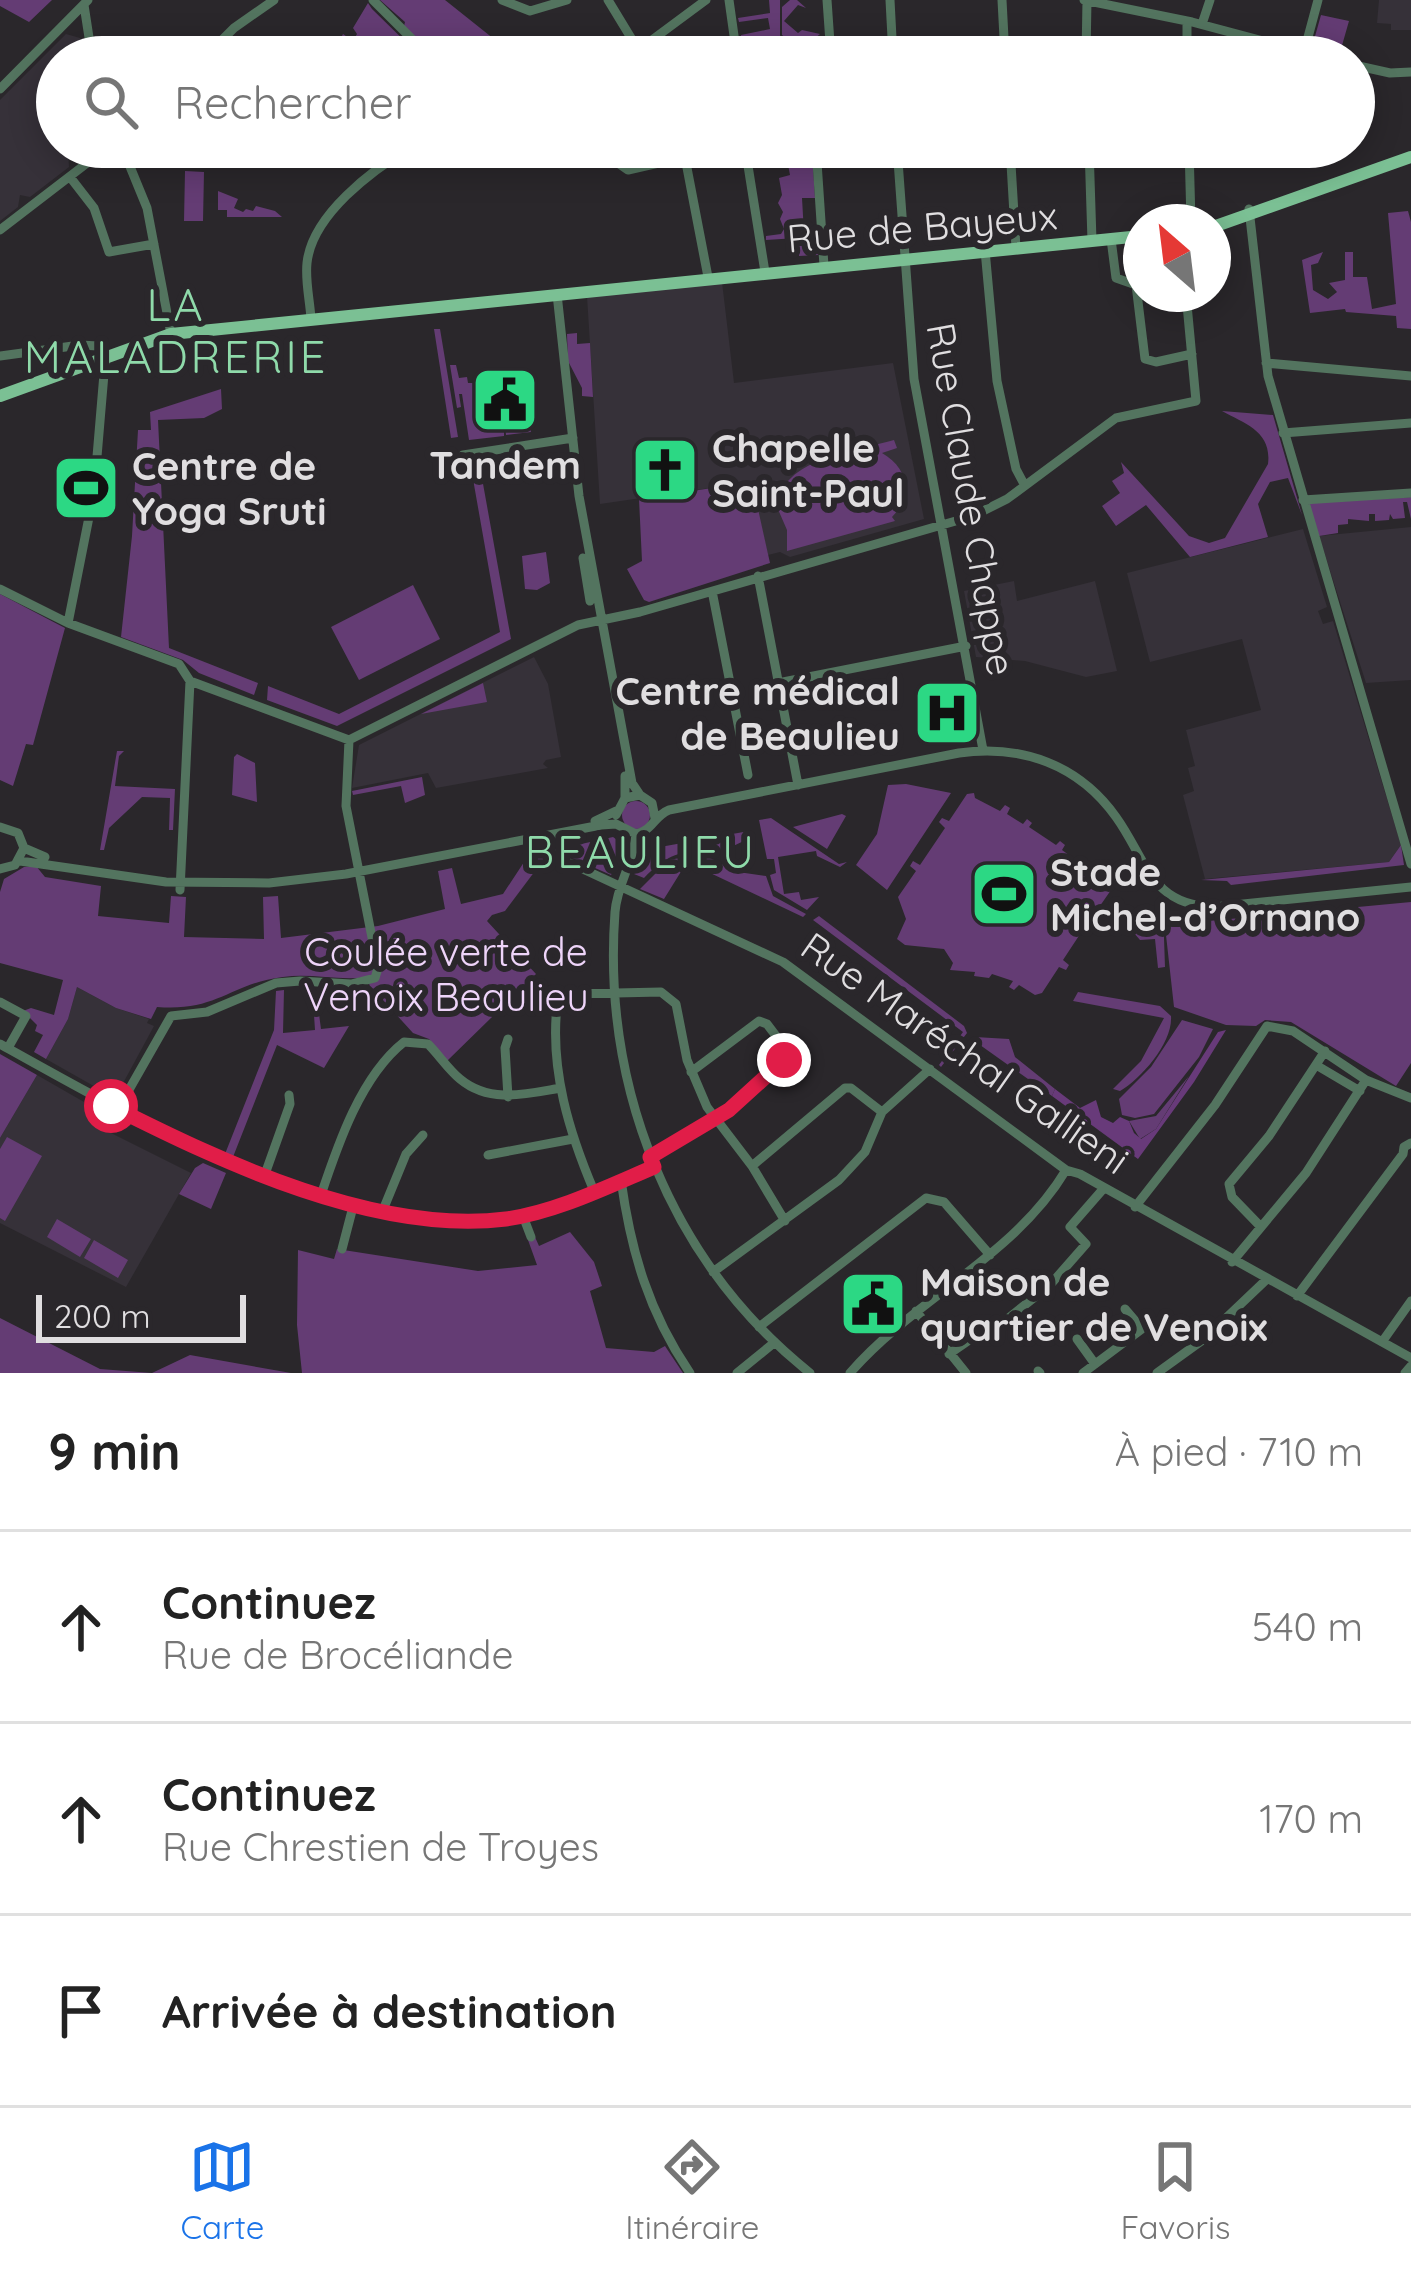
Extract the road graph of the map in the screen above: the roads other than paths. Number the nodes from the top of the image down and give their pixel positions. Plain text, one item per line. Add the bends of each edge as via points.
1 (274, 0) edge
2 (373, 0) edge
3 (502, 0) edge
4 (567, 0) edge
5 (608, 0) edge
6 (706, 0) edge
7 (729, 0) edge
8 (827, 0) edge
9 (890, 0) edge
10 (1002, 0) edge
11 (1086, 0) edge
12 (1210, 0) edge
13 (1318, 0) edge
14 (86, 2) edge
15 (259, 4) edge
16 (1187, 21) junction
17 (1202, 24) junction
18 (52, 36) edge
19 (90, 36) edge
20 (227, 36) edge
21 (409, 36) edge
22 (625, 36) edge
23 (660, 36) edge
24 (734, 36) edge
25 (830, 36) edge
26 (891, 36) edge
27 (1004, 36) edge
28 (1086, 36) edge
29 (1187, 36) edge
30 (1246, 36) edge
31 (1308, 36) edge
32 (36, 53) edge
33 (1375, 70) edge
34 (1411, 71) edge
35 (0, 89) edge
36 (1411, 157) edge
37 (81, 168) edge
38 (131, 168) edge
39 (380, 168) edge
40 (687, 168) edge
41 (748, 168) edge
42 (817, 168) edge
43 (898, 168) edge
44 (1011, 168) edge
45 (1090, 168) edge
46 (1190, 168) edge
47 (70, 177) junction
48 (1191, 204) edge
49 (1250, 212) junction
50 (1231, 218) edge
51 (0, 230) edge
52 (1123, 238) edge
53 (1111, 239) junction
54 (1092, 241) junction
55 (154, 244) junction
56 (1016, 248) junction
57 (985, 250) junction
58 (902, 258) junction
59 (824, 266) junction
60 (765, 272) junction
61 (708, 278) junction
62 (557, 294) junction
63 (1188, 312) edge
64 (311, 319) junction
65 (171, 334) junction
66 (1192, 354) junction
67 (0, 356) edge
68 (104, 357) junction
69 (1266, 363) junction
70 (1411, 376) edge
71 (0, 396) edge
72 (1196, 401) junction
73 (1207, 409) dead end
74 (1411, 423) edge
75 (1283, 433) junction
76 (570, 439) junction
77 (463, 455) dead end
78 (1024, 484) junction
79 (1411, 493) edge
80 (1303, 500) junction
81 (941, 524) junction
82 (758, 576) junction
83 (0, 589) edge
84 (713, 596) dead end
85 (597, 620) junction
86 (68, 623) junction
87 (966, 646) junction
88 (190, 681) junction
89 (778, 683) junction
90 (349, 740) junction
91 (983, 748) junction
92 (748, 776) dead end
93 (797, 783) junction
94 (640, 795) junction
95 (625, 798) junction
96 (652, 803) junction
97 (616, 811) junction
98 (655, 818) junction
99 (620, 826) junction
100 (0, 827) edge
101 (636, 834) junction
102 (548, 842) dead end
103 (24, 848) junction
104 (20, 861) junction
105 (1411, 864) edge
106 (0, 868) edge
107 (358, 869) junction
108 (180, 884) junction
109 (1411, 885) edge
110 (620, 886) junction
111 (614, 993) junction
112 (0, 1002) edge
113 (508, 1039) dead end
114 (4, 1046) edge
115 (1325, 1051) junction
116 (1316, 1065) junction
117 (930, 1069) junction
118 (691, 1072) junction
119 (1363, 1086) junction
120 (561, 1088) junction
121 (289, 1095) dead end
122 (508, 1097) junction
123 (1411, 1098) edge
124 (118, 1109) junction
125 (882, 1112) junction
126 (715, 1120) junction
127 (423, 1135) dead end
128 (573, 1138) junction
129 (1411, 1143) edge
130 (488, 1155) dead end
131 (1407, 1156) edge
132 (652, 1162) junction
133 (752, 1166) junction
134 (1066, 1170) junction
135 (264, 1177) junction
136 (621, 1180) junction
137 (1104, 1188) junction
138 (594, 1191) junction
139 (321, 1195) junction
140 (353, 1203) junction
141 (1135, 1208) junction
142 (383, 1210) junction
143 (523, 1216) junction
144 (785, 1221) junction
145 (1262, 1227) junction
146 (531, 1238) dead end
147 (342, 1249) dead end
148 (990, 1255) junction
149 (1232, 1262) junction
150 (713, 1272) junction
151 (1266, 1280) junction
152 (1297, 1296) junction
153 (1411, 1301) edge
154 (1125, 1309) dead end
155 (916, 1311) junction
156 (759, 1327) junction
157 (1077, 1339) dead end
158 (775, 1342) junction
159 (1382, 1342) junction
160 (950, 1354) junction
161 (1095, 1364) junction
162 (1409, 1366) edge
163 (690, 1373) edge
164 (737, 1373) edge
165 (810, 1373) edge
166 (850, 1373) edge
167 (966, 1373) edge
168 (1083, 1373) edge
169 (1157, 1373) edge

1 - 15 street
2 - 21 street
3 - 4 street via 537,11
5 - 22 street
6 - 23 street
7 - 24 street
8 - 25 street
9 - 26 street
10 - 27 street
11 - 16 street
11 - 28 street
12 - 17 street
13 - 31 street
14 - 18 street
14 - 19 street
15 - 20 street
16 - 17 street
16 - 29 street
17 - 30 street
32 - 35 street
33 - 34 street
36 - 49 main road
37 - 47 street
38 - 55 street
39 - 64 street via 358,183 314,241 307,260
40 - 61 street
41 - 60 street
42 - 59 street
43 - 58 street, Rue Claude Chappe
44 - 56 street
45 - 54 street
46 - 48 street
47 - 51 street
47 - 55 street via 94,208 110,252
49 - 50 main road
49 - 69 street
52 - 53 main road, Rue de Bayeux
53 - 54 main road, Rue de Bayeux
53 - 66 street via 1116,278 1136,285 1144,359
54 - 56 main road, Rue de Bayeux
55 - 65 street
56 - 57 main road, Rue de Bayeux
57 - 58 main road, Rue de Bayeux
57 - 78 street via 999,389
58 - 59 main road, Rue de Bayeux
58 - 81 street, Rue Claude Chappe
59 - 60 main road, Rue de Bayeux
60 - 61 main road, Rue de Bayeux
61 - 62 main road, Rue de Bayeux
62 - 64 main road, Rue de Bayeux
62 - 76 street
63 - 66 street
64 - 65 main road, Rue de Bayeux
65 - 68 main road, Rue de Bayeux
66 - 72 street
67 - 68 street via 80,344 98,346
68 - 71 main road, Rue de Bayeux
68 - 86 street via 94,492
69 - 70 street
69 - 75 street
72 - 73 street
72 - 78 street via 1116,418
74 - 75 street
75 - 80 street
76 - 77 street
76 - 85 street
78 - 81 street via 982,512
79 - 80 street
80 - 105 street
81 - 82 street
81 - 87 street, Rue Claude Chappe
82 - 85 street
82 - 89 street
83 - 86 street
84 - 92 street
85 - 90 street
85 - 94 street
85 - 95 street
86 - 88 street via 179,664
87 - 89 street
87 - 91 street, Rue Claude Chappe
88 - 90 street
88 - 108 street
89 - 93 street
90 - 107 street via 344,791
91 - 93 street
91 - 109 street via 1034,752 1086,779 1122,816 1154,873 1186,897
93 - 96 street
93 - 98 street
94 - 95 street
94 - 96 street
95 - 97 street
96 - 98 street
97 - 99 street
97 - 107 street
98 - 101 street
99 - 101 street
99 - 107 street
100 - 103 street via 18,833
101 - 110 street
102 - 110 street, Rue Maréchal Gallieni via 552,854
103 - 104 street
103 - 108 street
104 - 106 street
104 - 108 street
107 - 108 street
107 - 124 street via 375,978 276,983 207,1012 170,1016
110 - 111 street
110 - 117 street, Rue Maréchal Gallieni via 783,962
111 - 118 street via 673,999
111 - 120 street via 559,1002
111 - 132 street via 622,1064
112 - 114 street via 26,1016
113 - 122 street
114 - 124 street
115 - 116 street
115 - 119 street
115 - 141 street via 1286,1028 1262,1030
116 - 119 street
116 - 145 street via 1229,1184
117 - 125 street
117 - 134 street, Rue Maréchal Gallieni
118 - 126 street
118 - 126 street via 758,1021 789,1053
119 - 123 street
119 - 145 street
120 - 122 street
120 - 128 street
121 - 135 street
122 - 139 street via 470,1086 428,1044 404,1042 361,1101
124 - 135 street
125 - 133 street via 845,1088
125 - 144 street via 857,1162
126 - 132 street
126 - 133 street
127 - 142 street via 406,1154
128 - 130 street
128 - 138 street
129 - 131 street
131 - 152 street
132 - 136 street
132 - 150 street
133 - 144 street
134 - 137 street, Rue Maréchal Gallieni
134 - 148 street
135 - 139 street
136 - 138 street
136 - 163 street via 646,1294
137 - 141 street, Rue Maréchal Gallieni
137 - 160 street via 1070,1226 1086,1244 1066,1271
138 - 143 street
139 - 140 street
140 - 142 street
140 - 147 street
141 - 149 street, Rue Maréchal Gallieni
142 - 143 street via 462,1221
143 - 146 street
144 - 150 street
145 - 149 street
148 - 155 street
148 - 156 street via 944,1202 926,1198
149 - 151 street, Rue Maréchal Gallieni
150 - 156 street
151 - 152 street, Rue Maréchal Gallieni
151 - 169 street
152 - 159 street, Rue Maréchal Gallieni
153 - 159 street
154 - 161 street via 1142,1329
155 - 160 street
155 - 166 street
156 - 158 street
157 - 161 street
158 - 164 street
158 - 165 street
159 - 162 street, Rue Maréchal Gallieni
160 - 167 street
161 - 168 street

